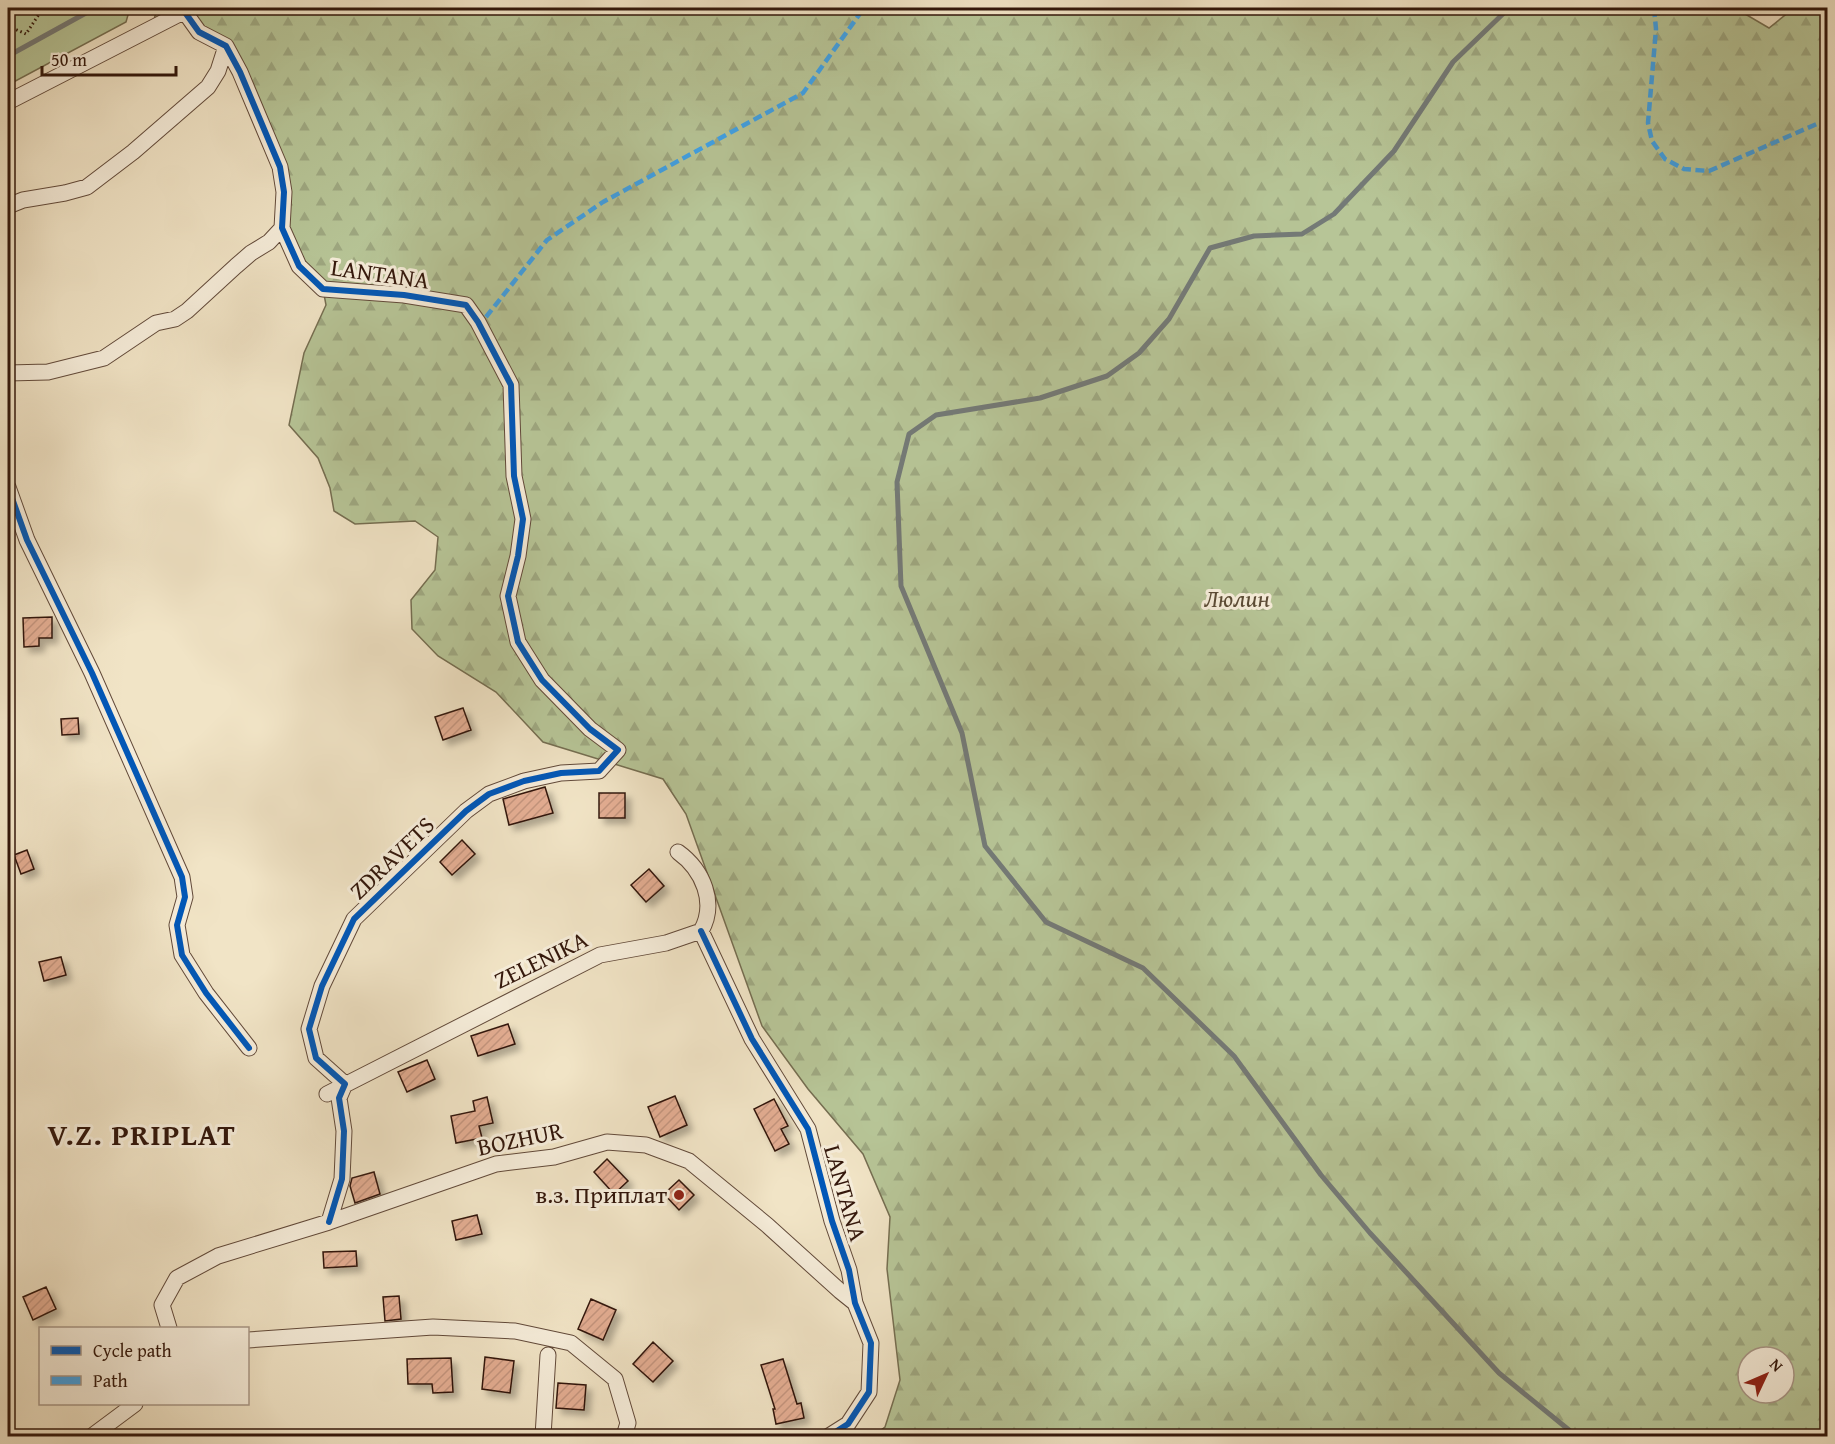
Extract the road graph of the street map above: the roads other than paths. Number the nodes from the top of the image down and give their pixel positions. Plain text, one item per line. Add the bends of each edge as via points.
1 (188, 9) edge
2 (226, 46) junction
3 (8, 102) edge
4 (8, 206) edge
5 (282, 228) junction
6 (466, 305) junction
7 (486, 317) dead end
8 (8, 373) edge
9 (8, 487) edge
10 (678, 852) dead end
11 (701, 931) junction
12 (249, 1048) dead end
13 (345, 1084) junction
14 (327, 1094) dead end
15 (329, 1222) junction
16 (855, 1303) junction
17 (169, 1327) edge
18 (249, 1340) edge
19 (548, 1355) dead end
20 (134, 1405) edge
21 (92, 1437) edge
22 (543, 1437) edge
23 (624, 1437) edge
24 (829, 1437) edge

1 - 2 street via 199,32
1 - 3 street
2 - 4 street via 208,87 87,187
2 - 5 street via 280,167 284,192
5 - 6 street, LANTANA via 298,266 323,289 404,295
5 - 8 street via 187,311 175,319 156,323 104,358 48,372
6 - 7 street
6 - 13 street, ZDRAVETS via 511,385 514,476 523,519 508,596 518,642 542,680 590,729 618,750 599,771 561,773 489,794 466,811 354,919 322,986 309,1029 316,1058
9 - 12 street via 27,540 92,673 182,877 185,897 177,925 182,955
10 - 11 street via 692,861 704,882 708,904
11 - 13 street, ZELENIKA via 666,943 600,955
11 - 16 street, LANTANA via 752,1039 808,1129
13 - 14 street, ZELENIKA
13 - 15 street via 339,1098 344,1131 342,1179
15 - 16 street, BOZHUR via 496,1164 554,1157 607,1142 646,1145 689,1161
15 - 17 street, BOZHUR via 218,1256 177,1278 162,1305
16 - 24 street, LANTANA via 871,1343 869,1392 848,1424
18 - 23 street via 433,1327 515,1331 572,1343 615,1380 628,1423
19 - 22 street
20 - 21 street

